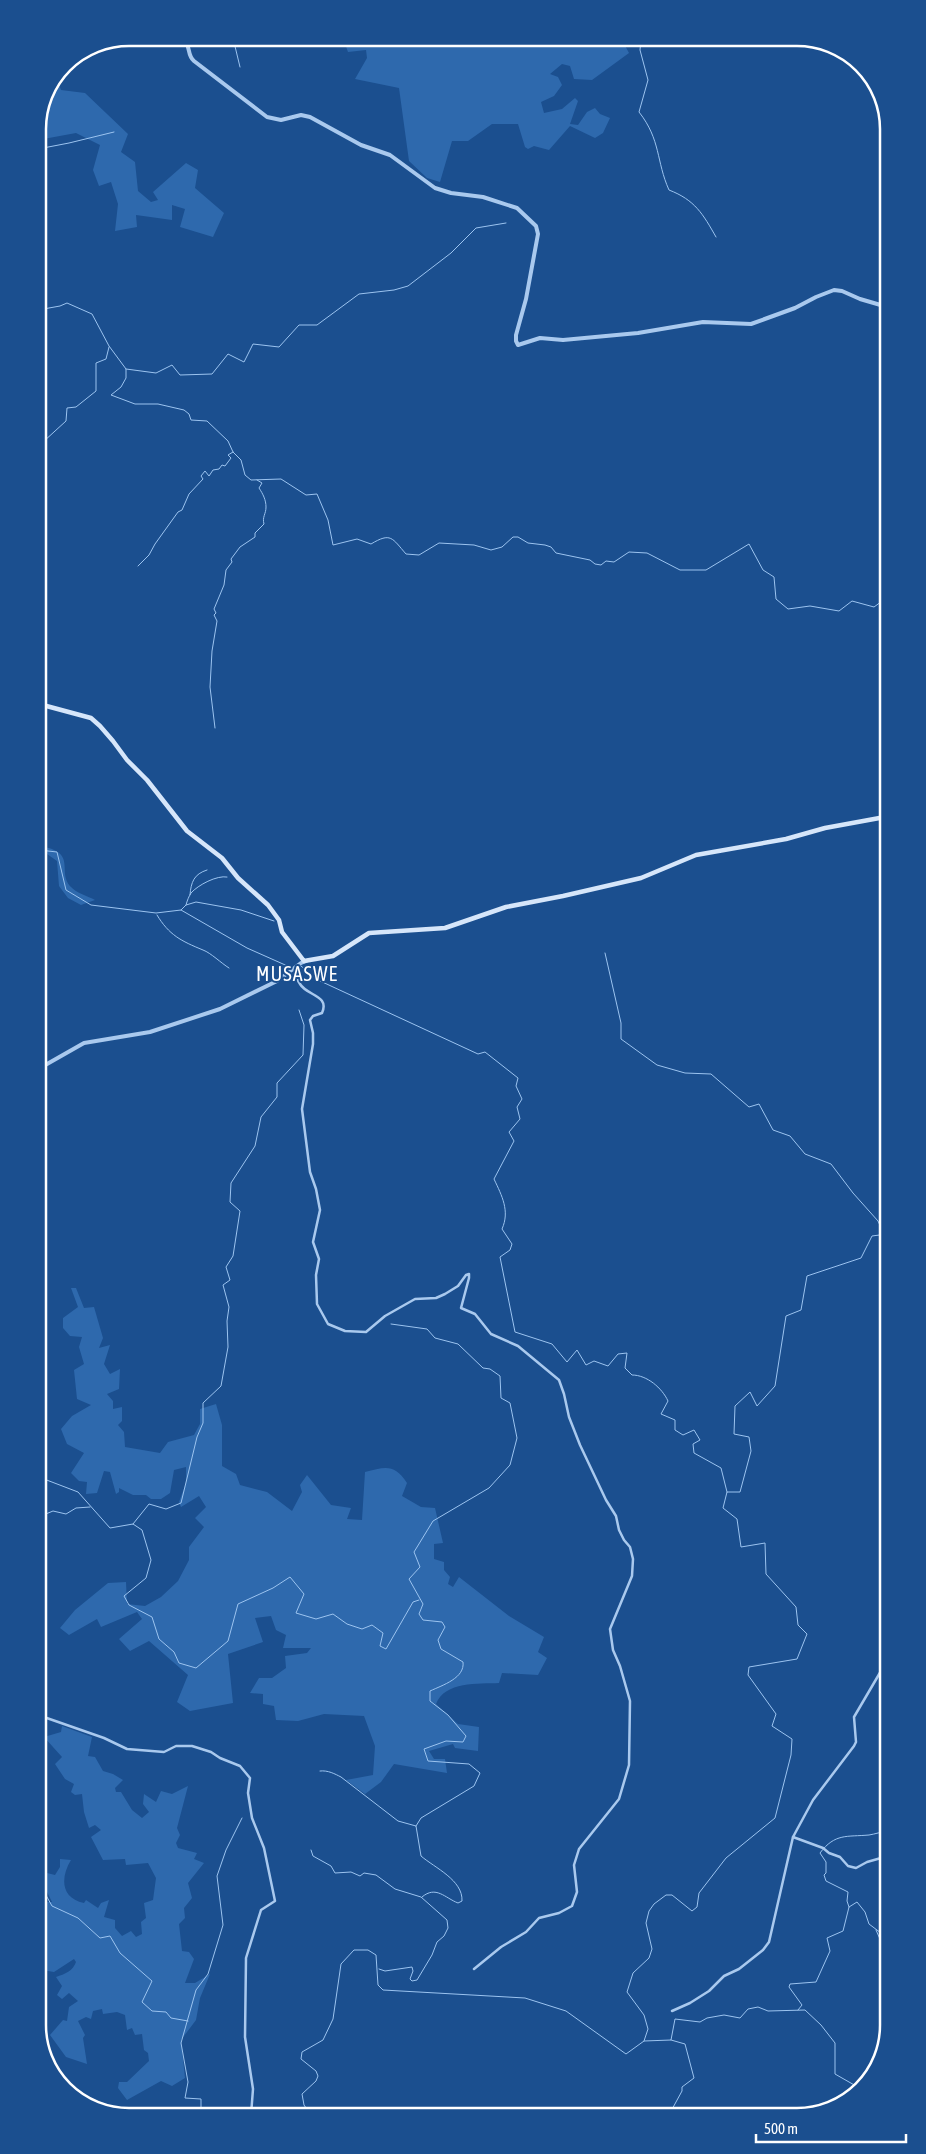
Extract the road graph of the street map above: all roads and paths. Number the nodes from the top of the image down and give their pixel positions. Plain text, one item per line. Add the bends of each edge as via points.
1 (188, 46) edge
2 (880, 305) edge
3 (46, 706) edge
4 (880, 818) edge
5 (306, 961) junction
6 (293, 969) junction
7 (46, 1064) edge
8 (880, 1672) edge
9 (46, 1717) edge
10 (793, 1837) junction
11 (880, 1857) edge
12 (474, 1968) dead end
13 (672, 2011) dead end
14 (252, 2108) edge

1 - 2 street via 194,61 267,117 281,120 306,116 361,145 390,155 434,188 503,202 517,208 531,220 538,228 538,234 516,335 518,345 540,338 569,340 703,322 748,325 834,290
3 - 5 main road via 91,718 100,726 187,832 222,858 238,878 265,902 299,957
4 - 5 main road via 694,856 642,878 506,906 445,928 370,933 333,956
5 - 6 street
6 - 7 street via 278,981 212,1012 150,1032 94,1039
6 - 12 street via 301,986 323,1000 325,1005 322,1013 310,1020 313,1044 302,1109 310,1172 320,1210 313,1242 319,1259 317,1304 326,1323 346,1331 366,1332 385,1316 415,1299 446,1294 469,1274 461,1308 475,1314 492,1334 518,1346 559,1380 577,1438 616,1516 633,1559 632,1576 610,1626 613,1650 630,1701 630,1760 621,1793 579,1849 574,1865 577,1892 572,1906 539,1918 526,1932
8 - 10 street via 854,1716 854,1746 814,1800
9 - 14 street via 127,1749 164,1752 176,1746 192,1746 235,1763 250,1778 248,1793 252,1818 264,1848 276,1901 261,1910 246,1958 245,2037 253,2089
10 - 11 street via 824,1848 854,1868
10 - 13 street via 769,1942 739,1970 724,1976 709,1991

